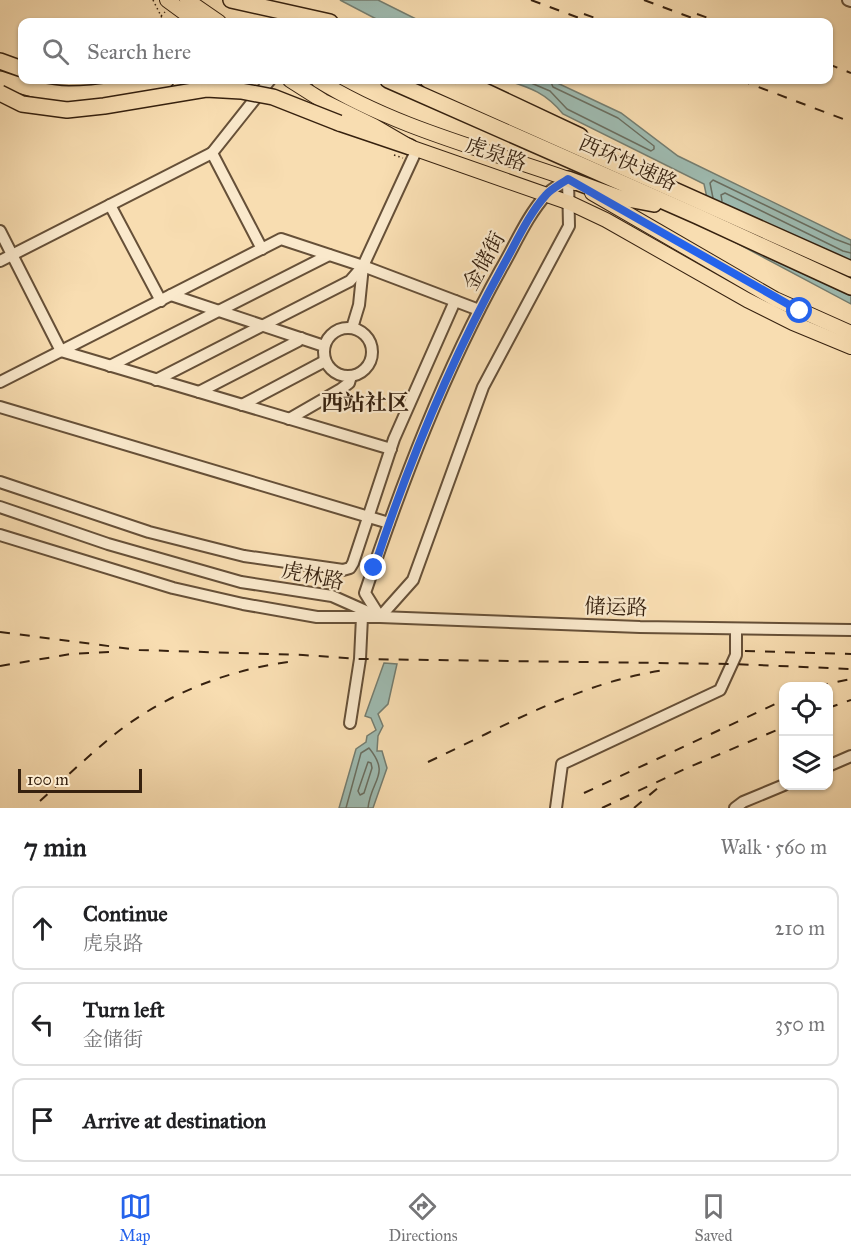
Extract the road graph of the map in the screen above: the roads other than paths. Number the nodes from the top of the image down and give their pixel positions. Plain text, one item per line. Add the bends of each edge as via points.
1 (167, 0) edge
2 (188, 0) edge
3 (231, 0) edge
4 (192, 18) edge
5 (213, 18) edge
6 (312, 18) edge
7 (0, 61) edge
8 (18, 68) edge
9 (0, 79) edge
10 (148, 84) edge
11 (267, 84) edge
12 (296, 84) edge
13 (324, 84) edge
14 (397, 84) edge
15 (439, 84) edge
16 (470, 84) edge
17 (0, 93) edge
18 (413, 148) junction
19 (212, 153) junction
20 (568, 179) junction
21 (677, 189) junction
22 (547, 194) junction
23 (570, 203) junction
24 (110, 205) junction
25 (681, 209) junction
26 (0, 231) edge
27 (262, 249) junction
28 (11, 255) junction
29 (329, 255) junction
30 (0, 261) edge
31 (363, 266) junction
32 (851, 269) edge
33 (851, 287) edge
34 (171, 295) junction
35 (161, 301) junction
36 (455, 301) junction
37 (479, 310) junction
38 (219, 311) junction
39 (263, 325) junction
40 (352, 328) junction
41 (851, 333) edge
42 (301, 338) junction
43 (324, 345) junction
44 (851, 347) edge
45 (61, 351) junction
46 (325, 361) junction
47 (110, 366) junction
48 (351, 376) junction
49 (156, 380) junction
50 (0, 382) edge
51 (199, 392) junction
52 (242, 405) junction
53 (0, 408) edge
54 (289, 419) junction
55 (391, 449) junction
56 (0, 482) edge
57 (0, 507) edge
58 (368, 516) junction
59 (389, 523) junction
60 (0, 535) edge
61 (362, 617) junction
62 (380, 617) junction
63 (736, 629) junction
64 (851, 630) edge
65 (350, 723) dead end
66 (851, 756) edge
67 (833, 764) edge
68 (779, 787) edge
69 (555, 808) edge
70 (735, 808) edge

1 - 4 main road
2 - 5 main road
3 - 6 highway
7 - 8 highway
9 - 10 highway via 66,94 116,91
11 - 19 street
12 - 18 main road, 虎泉路
13 - 20 main road, 虎泉路 via 392,118
14 - 25 highway, 西环快速路
15 - 21 highway, 西环快速路
16 - 21 highway via 627,158
17 - 18 highway, bridge via 22,104 67,110 206,89 241,91 273,98
18 - 22 main road, 虎泉路
18 - 31 street
19 - 24 street
19 - 27 street
20 - 22 street, 金储街
20 - 23 street
20 - 25 highway via 617,197
20 - 41 main road, 虎泉路 via 775,299
21 - 32 highway, 西环快速路
22 - 23 main road, 虎泉路
22 - 37 street, 金储街
23 - 44 main road, 虎泉路 via 747,300
23 - 62 street via 569,226 483,387 413,580
24 - 28 street
24 - 35 street
25 - 33 highway, 西环快速路
26 - 28 street
27 - 29 street via 281,239
27 - 34 street
28 - 30 street
28 - 45 street
29 - 31 street
29 - 38 street
31 - 36 street
31 - 39 street via 350,281
31 - 40 street
34 - 35 street
34 - 38 street
35 - 45 street
36 - 37 street
36 - 55 street
37 - 59 street, 金储街 via 449,371
38 - 39 street
38 - 47 street
39 - 42 street
39 - 49 street
40 - 43 street via 336,331
40 - 48 street via 366,336 372,351 368,366
42 - 43 street
42 - 51 street
43 - 46 street
45 - 47 street
45 - 50 street
46 - 48 street via 333,372
46 - 52 street
47 - 49 street
48 - 54 street via 341,389
49 - 51 street
51 - 52 street
52 - 54 street
53 - 58 street
54 - 55 street
55 - 58 street
56 - 58 street via 149,532 244,556 343,570 353,563
57 - 62 street, 虎林路 via 241,582 332,596
58 - 59 street
59 - 62 street, 金储街 via 365,593
60 - 61 street, 虎林路 via 162,585 243,604 317,617
61 - 62 street, 虎林路
61 - 65 street
62 - 63 street, 储运路
63 - 64 street, 储运路
63 - 69 street via 736,655 720,690 562,764
66 - 67 street
68 - 70 street

